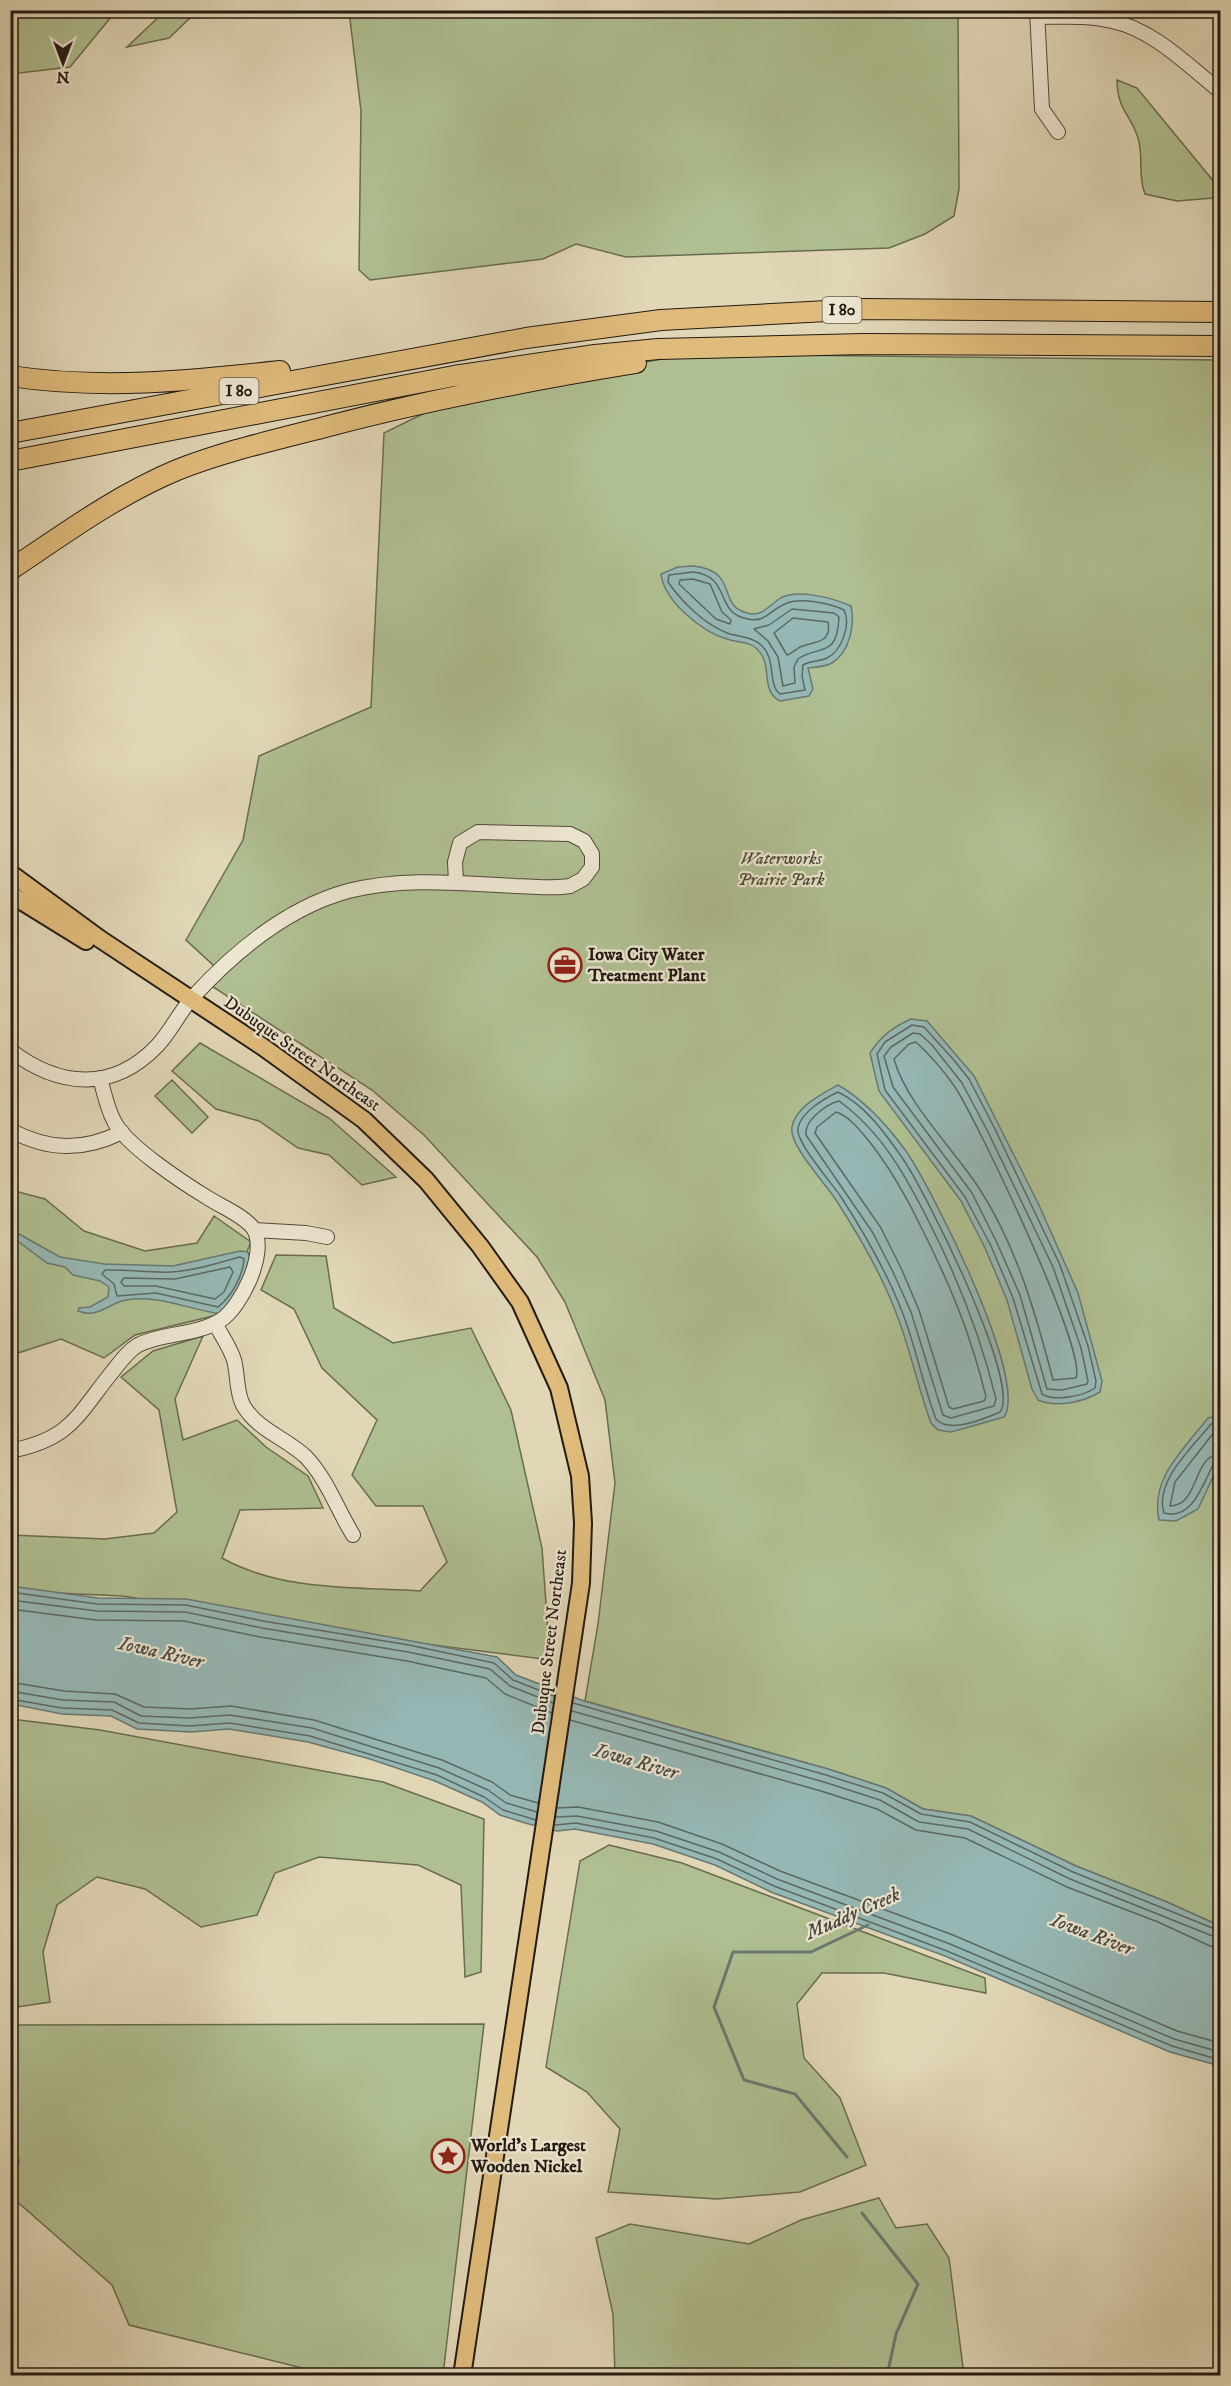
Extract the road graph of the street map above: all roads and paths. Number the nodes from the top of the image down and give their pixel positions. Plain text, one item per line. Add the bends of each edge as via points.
1 (1037, 14) edge
2 (1221, 92) edge
3 (1058, 132) dead end
4 (1221, 312) edge
5 (1221, 346) edge
6 (467, 348) junction
7 (753, 348) junction
8 (10, 376) edge
9 (10, 433) edge
10 (10, 461) edge
11 (10, 570) edge
12 (10, 873) edge
13 (456, 882) junction
14 (10, 894) edge
15 (183, 995) junction
16 (10, 1050) edge
17 (100, 1078) junction
18 (10, 1130) edge
19 (122, 1132) junction
20 (254, 1230) junction
21 (327, 1237) dead end
22 (215, 1323) junction
23 (10, 1451) edge
24 (353, 1535) dead end
25 (462, 2376) edge

1 - 2 street via 1089,17 1130,26 1150,36
1 - 3 street via 1042,109
4 - 6 highway, I 80 via 965,308 764,313 661,320
5 - 7 highway, I 80 via 863,344
6 - 8 highway via 156,383 84,383
6 - 9 highway, I 80
7 - 10 highway, I 80 via 658,349 595,355 465,375
7 - 11 highway via 679,356 481,390 222,453 113,502
12 - 15 main road, Dubuque Street Northeast
13 - 13 street via 455,862 460,843 478,832 570,834 584,841 592,854 592,867 583,879 570,886
13 - 15 street via 396,882 347,892 308,906 275,924
14 - 15 main road
15 - 17 street via 164,1038 126,1069
15 - 25 main road, Dubuque Street Northeast via 364,1120 426,1180 520,1302 559,1388 580,1476 583,1566
16 - 17 street via 50,1075 76,1080
17 - 19 street via 114,1122
18 - 19 street via 40,1143 66,1147 87,1146
19 - 20 street via 168,1172
20 - 21 street
20 - 22 street via 258,1252 250,1277 233,1308
22 - 23 street via 137,1346 65,1431 35,1446
22 - 24 street via 233,1358 244,1407 319,1472

